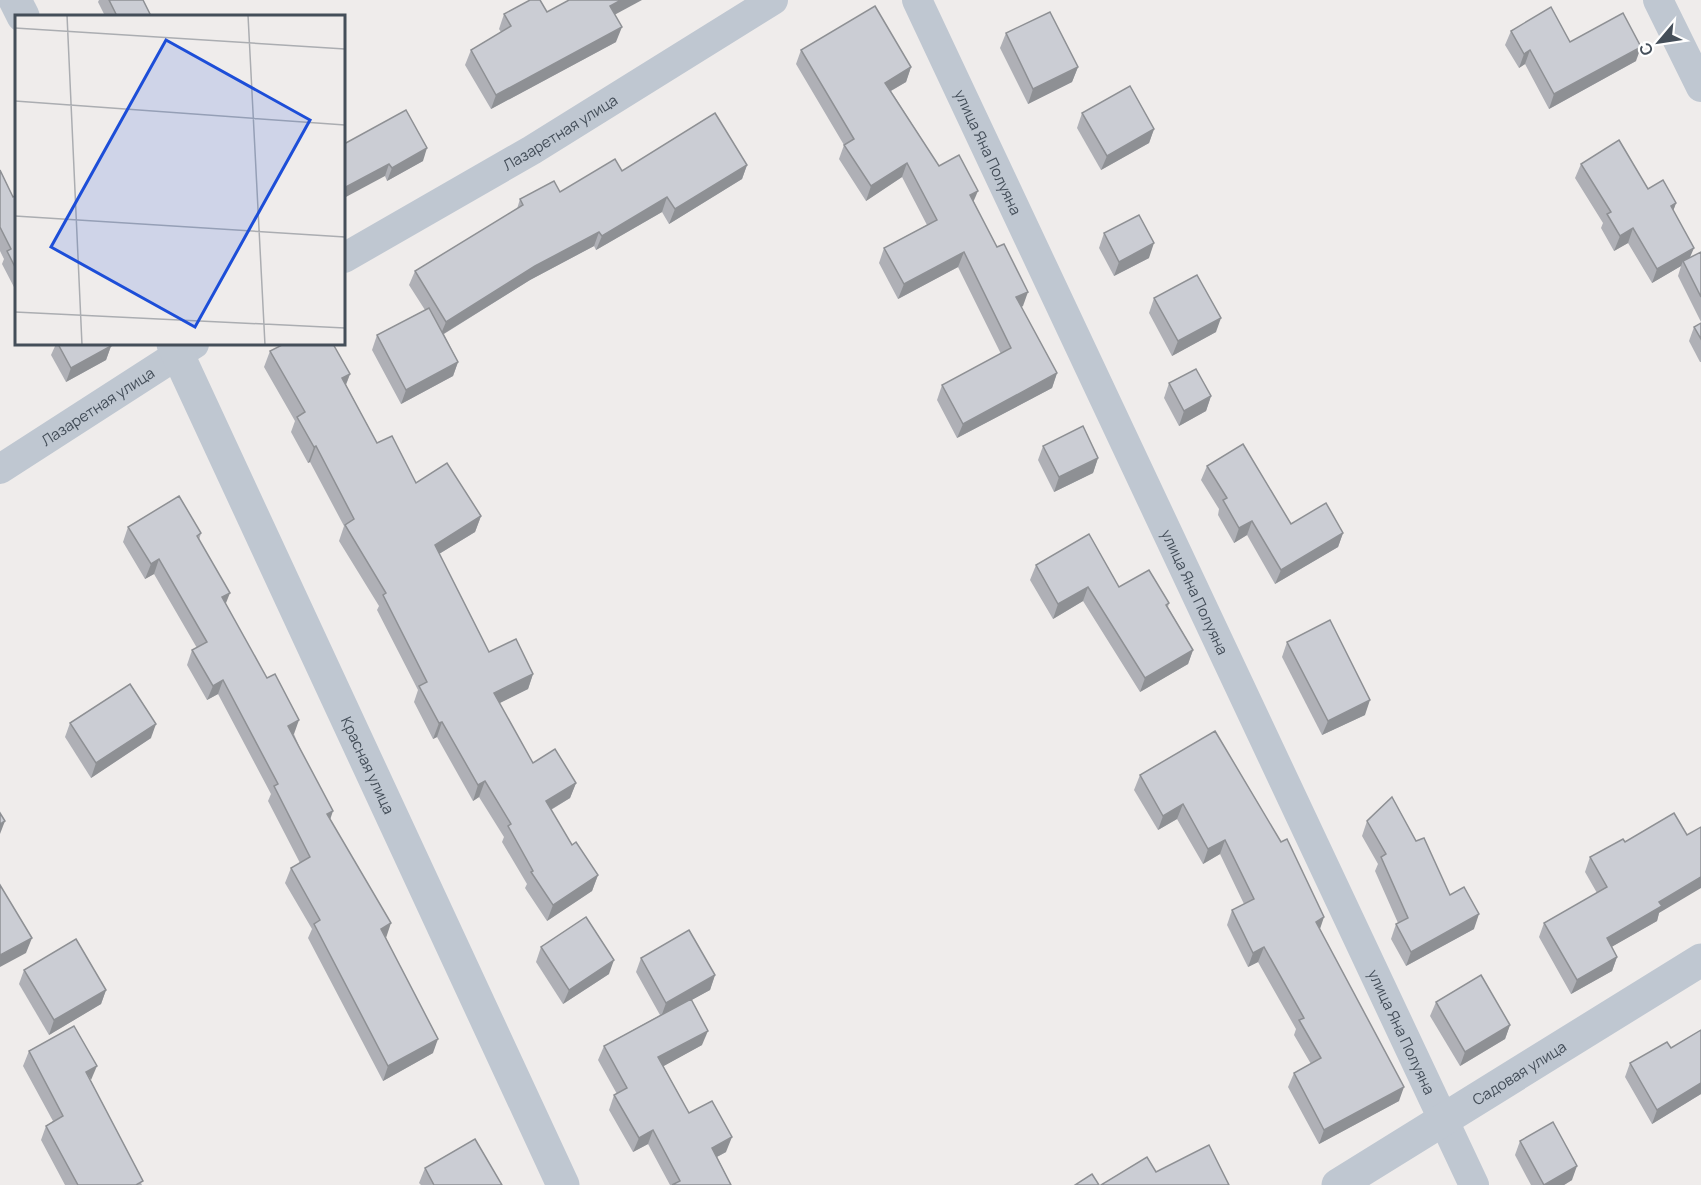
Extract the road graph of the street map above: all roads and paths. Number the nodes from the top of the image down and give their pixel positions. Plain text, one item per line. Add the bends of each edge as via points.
1 (15, 0) edge
2 (773, 0) edge
3 (917, 0) edge
4 (1658, 0) edge
5 (22, 15) edge
6 (1701, 87) edge
7 (345, 257) edge
8 (181, 347) edge
9 (0, 469) edge
10 (1701, 960) edge
11 (1443, 1119) junction
12 (563, 1185) edge
13 (1338, 1185) edge
14 (1474, 1185) edge

1 - 5 street
2 - 7 street, Лазаретная улица via 532,150
3 - 11 street, улица Яна Полуяна
4 - 6 street
8 - 9 street, Лазаретная улица
8 - 12 street, Красная улица
10 - 11 street, Садовая улица
11 - 13 street, Садовая улица
11 - 14 street, улица Яна Полуяна

